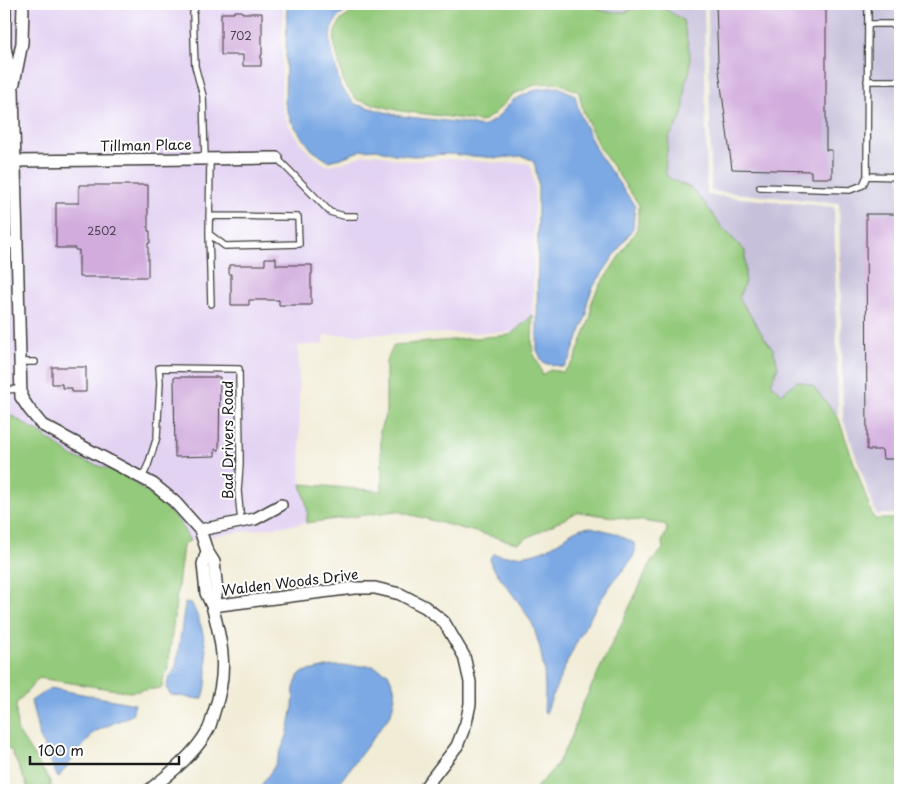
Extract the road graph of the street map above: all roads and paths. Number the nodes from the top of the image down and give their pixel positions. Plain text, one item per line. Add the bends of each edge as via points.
1 (5, 4) edge
2 (22, 4) edge
3 (197, 4) edge
4 (868, 4) edge
5 (868, 24) junction
6 (900, 24) edge
7 (4, 47) edge
8 (867, 80) junction
9 (900, 80) edge
10 (13, 90) junction
11 (277, 158) joint
12 (208, 159) junction
13 (16, 161) junction
14 (4, 172) edge
15 (867, 176) junction
16 (900, 176) edge
17 (760, 187) dead end
18 (209, 216) junction
19 (355, 216) dead end
20 (209, 234) junction
21 (17, 242) junction
22 (4, 243) edge
23 (211, 304) dead end
24 (19, 362) junction
25 (35, 362) dead end
26 (20, 389) junction
27 (4, 390) edge
28 (142, 478) junction
29 (281, 505) dead end
30 (241, 522) junction
31 (200, 530) junction
32 (212, 606) junction
33 (149, 790) edge
34 (423, 790) edge

1 - 7 street, Walden Woods Drive
2 - 10 street, Walden Woods Drive via 22,43
3 - 12 lane via 193,13 195,66 203,96
4 - 5 lane
5 - 6 lane
5 - 8 lane
7 - 10 street, Walden Woods Drive
8 - 9 lane
8 - 15 lane
10 - 13 street, Walden Woods Drive
11 - 12 street, Tillman Place
11 - 19 lane via 330,212
12 - 13 street, Tillman Place
12 - 18 lane
13 - 14 street
13 - 21 street, Walden Woods Drive
15 - 16 lane
15 - 17 lane via 863,186 850,190
18 - 20 lane
18 - 20 lane via 298,217 298,244 225,246
20 - 23 lane
21 - 22 street
21 - 24 street, Walden Woods Drive
24 - 25 lane
24 - 26 street, Walden Woods Drive
26 - 27 lane
26 - 28 street, Walden Woods Drive via 21,397 42,425
28 - 30 lane, Bad Drivers Road via 156,437 160,368 239,369 238,491
28 - 31 street, Walden Woods Drive via 174,501
29 - 30 street via 255,519
30 - 31 street
31 - 32 street, Walden Woods Drive via 207,551 203,564 206,593
32 - 33 street, Walden Woods Drive via 222,648 220,696 208,730 192,752
32 - 34 street, Walden Woods Drive via 374,588 400,594 444,622 464,656 470,682 470,704 457,746

